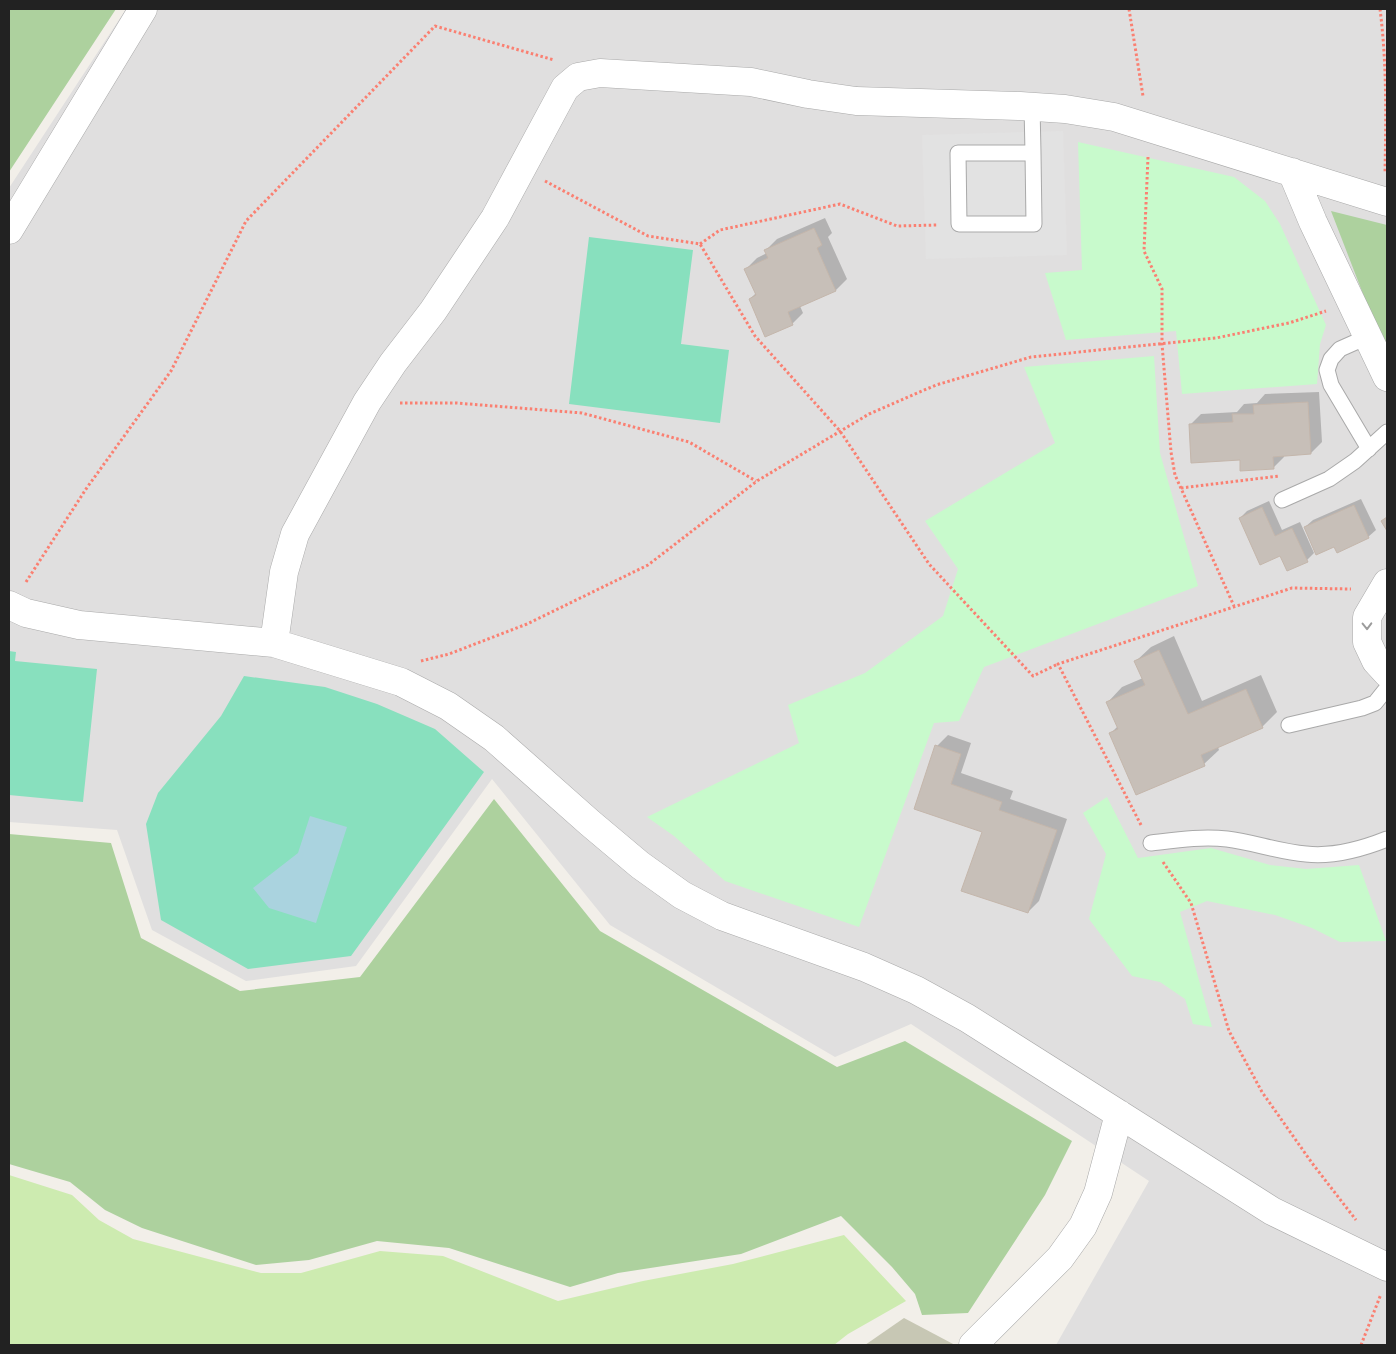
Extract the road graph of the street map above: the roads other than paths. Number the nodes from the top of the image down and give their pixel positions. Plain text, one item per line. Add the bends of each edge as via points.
1 (143, 9) edge
2 (1032, 106) junction
3 (1033, 153) junction
4 (1292, 172) junction
5 (1386, 202) edge
6 (9, 230) edge
7 (1367, 337) junction
8 (1387, 377) edge
9 (1387, 432) edge
10 (1369, 449) junction
11 (1282, 500) dead end
12 (1387, 583) edge
13 (10, 605) edge
14 (274, 643) junction
15 (1387, 673) edge
16 (1387, 688) edge
17 (1289, 725) dead end
18 (1387, 839) edge
19 (1151, 843) dead end
20 (1119, 1114) junction
21 (1386, 1276) edge
22 (973, 1345) edge

1 - 6 street
2 - 3 lane
2 - 4 street via 1114,118
2 - 14 street via 856,101 751,82 600,73 578,77 564,88 495,218 367,402 295,534 284,572
3 - 3 lane via 958,153 959,224 1034,224
4 - 5 street
4 - 7 street
7 - 8 street
7 - 10 lane via 1340,349 1327,370 1332,385
9 - 10 lane
10 - 11 lane via 1329,479
12 -> 15 street via 1367,617 1367,642 1376,662
13 - 14 street via 26,613 79,625
14 - 20 street via 401,682 448,706 494,738 640,865 682,895 722,916 864,967 916,990 967,1018
16 - 17 lane via 1375,703 1362,708
18 - 19 lane via 1331,854 1305,854 1226,839 1183,838
20 - 21 street via 1272,1211
20 - 22 street via 1098,1193 1083,1226 1060,1258

